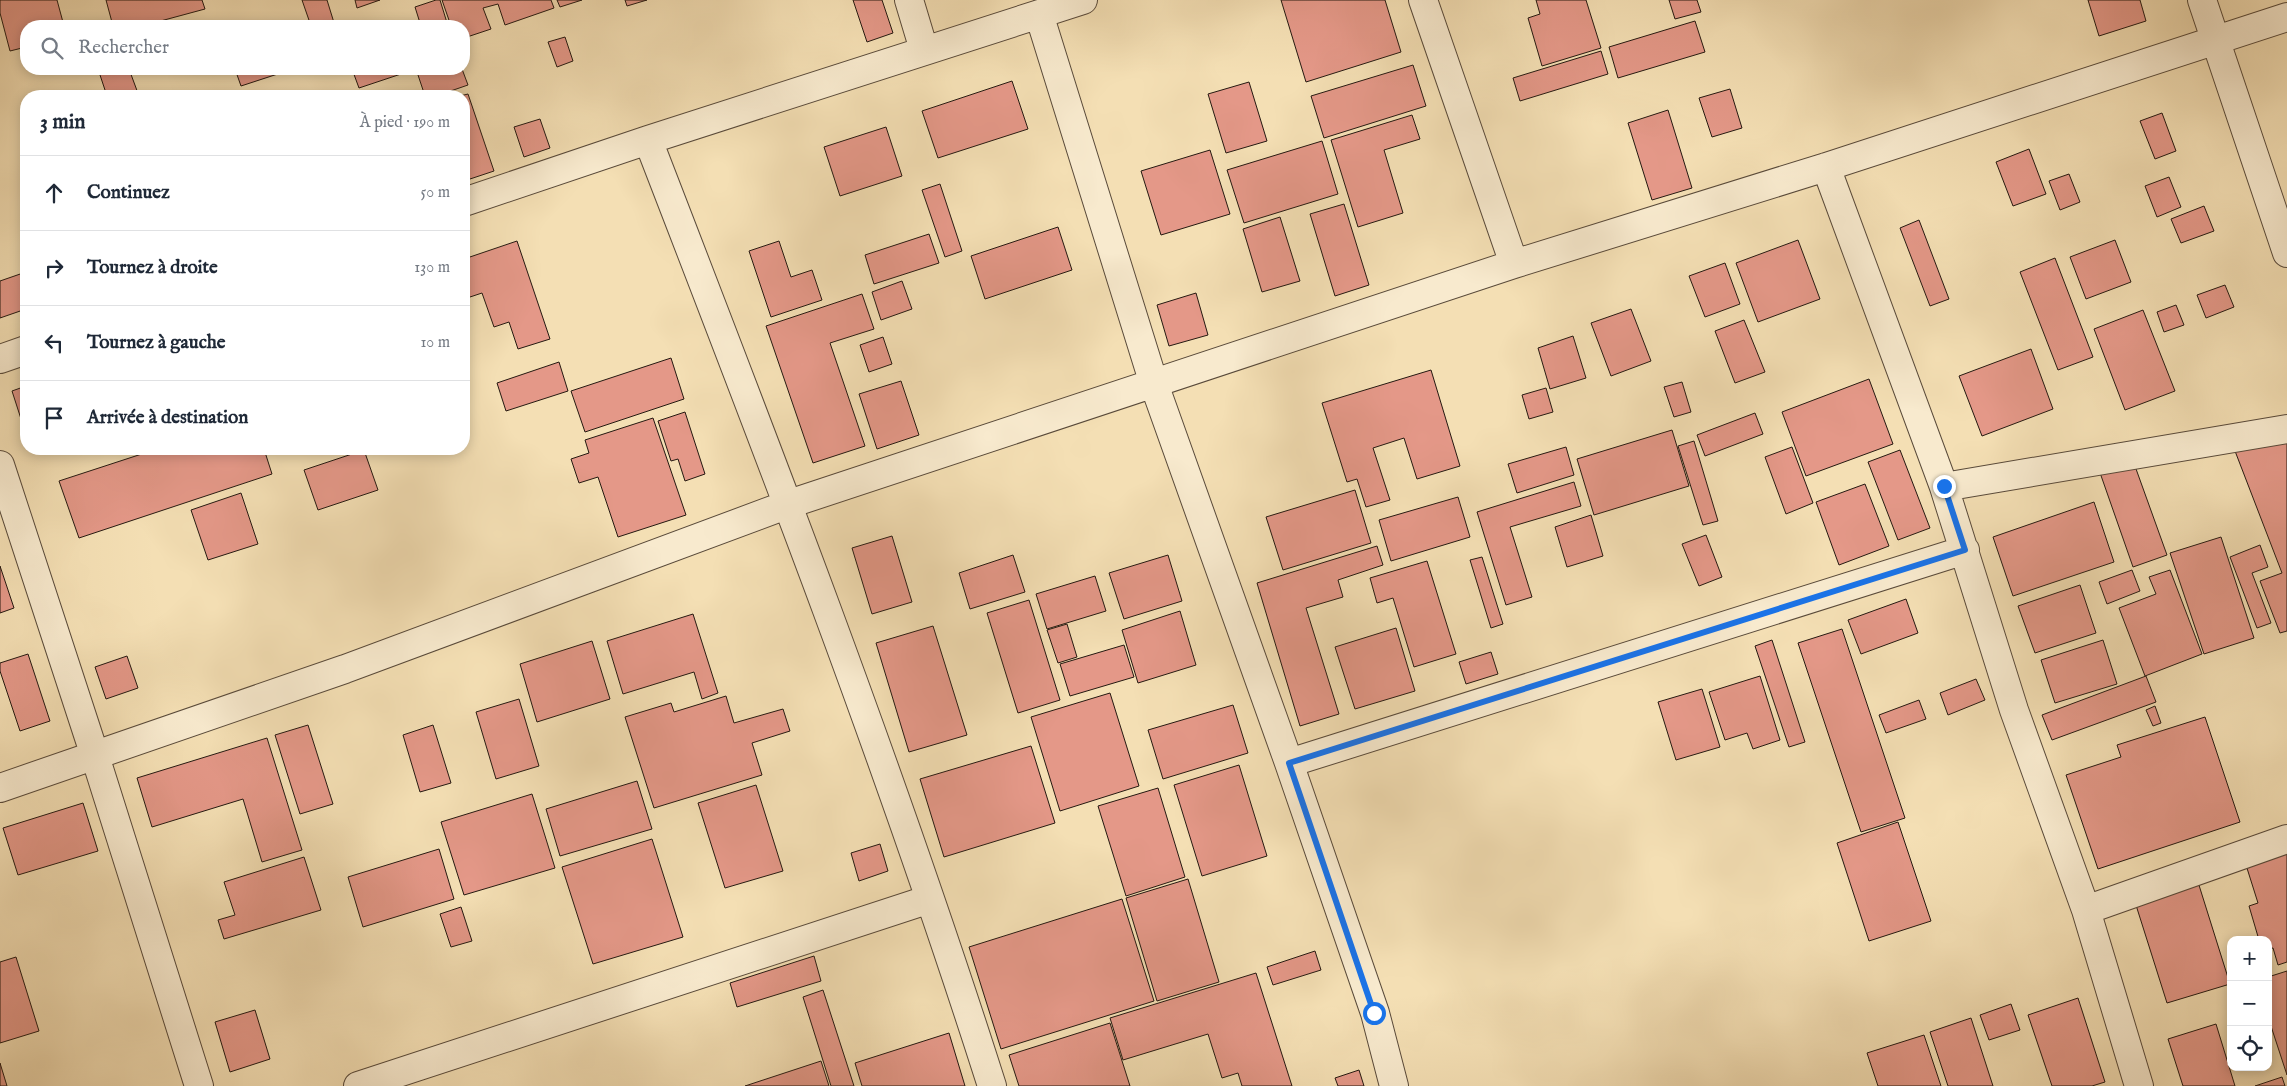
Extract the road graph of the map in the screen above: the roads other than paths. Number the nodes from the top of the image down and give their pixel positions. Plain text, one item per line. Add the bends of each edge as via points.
1 (909, 0) edge
2 (1083, 0) edge
3 (1423, 0) edge
4 (2202, 0) edge
5 (1039, 14) junction
6 (2287, 17) edge
7 (2216, 41) junction
8 (924, 50) junction
9 (648, 140) junction
10 (1826, 167) junction
11 (470, 200) edge
12 (2287, 253) edge
13 (1514, 264) junction
14 (20, 352) edge
15 (0, 359) edge
16 (1154, 384) junction
17 (2287, 429) edge
18 (0, 465) edge
19 (1944, 486) junction
20 (788, 504) junction
21 (1965, 550) junction
22 (95, 756) junction
23 (1289, 763) junction
24 (0, 788) edge
25 (2287, 839) edge
26 (930, 899) junction
27 (2086, 910) junction
28 (199, 1086) edge
29 (358, 1086) edge
30 (992, 1086) edge
31 (1394, 1086) edge
32 (2139, 1086) edge

1 - 8 street
2 - 5 street
3 - 13 street
4 - 7 street
5 - 8 street
5 - 16 street
6 - 7 street
7 - 10 street
7 - 12 street
8 - 9 street
9 - 11 street
9 - 20 street
10 - 13 street
10 - 19 street
13 - 16 street
14 - 15 street
16 - 20 street
16 - 23 street
17 - 19 street
18 - 22 street
19 - 21 street
20 - 22 street via 345,669
20 - 26 street
21 - 23 street
21 - 27 street via 2014,710
22 - 24 street
22 - 28 street
23 - 31 street via 1374,1013
25 - 27 street
26 - 29 street
26 - 30 street
27 - 32 street

